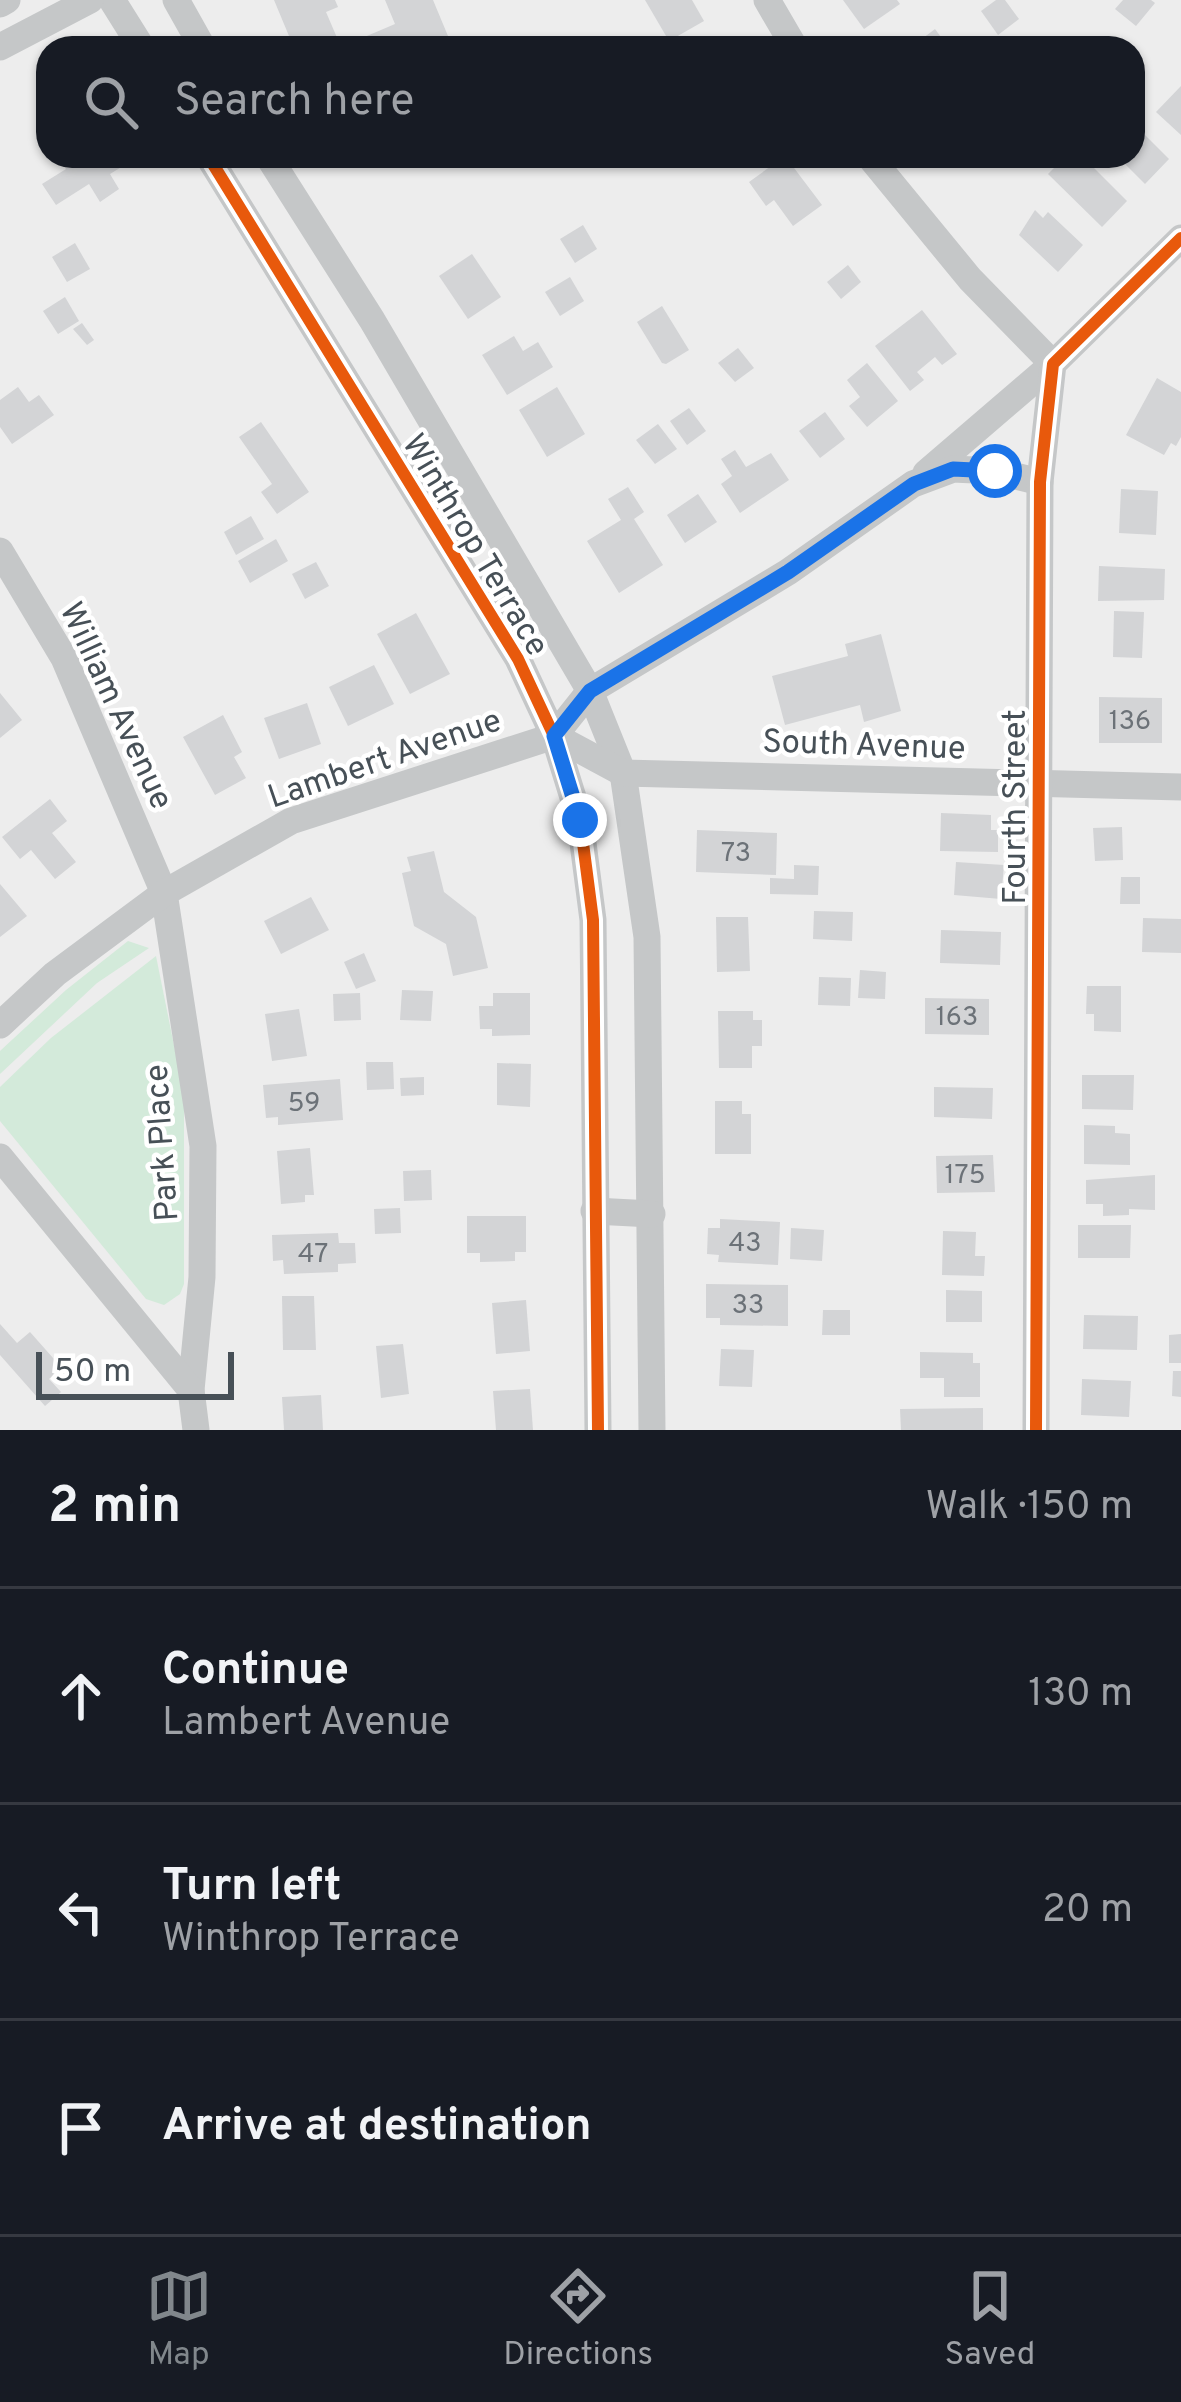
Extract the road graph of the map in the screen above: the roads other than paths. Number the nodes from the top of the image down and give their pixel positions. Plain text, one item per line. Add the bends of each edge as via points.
1 (90, 0) edge
2 (112, 0) edge
3 (176, 0) edge
4 (767, 0) edge
5 (134, 36) edge
6 (196, 36) edge
7 (788, 36) edge
8 (0, 47) edge
9 (215, 168) edge
10 (276, 168) edge
11 (879, 168) edge
12 (303, 212) junction
13 (1181, 238) edge
14 (260, 240) junction
15 (1053, 364) junction
16 (441, 438) junction
17 (399, 466) junction
18 (1040, 482) junction
19 (914, 484) junction
20 (0, 550) edge
21 (590, 691) junction
22 (554, 736) junction
23 (623, 773) junction
24 (1040, 784) junction
25 (1181, 787) edge
26 (164, 893) junction
27 (0, 1025) edge
28 (0, 1157) edge
29 (594, 1211) junction
30 (652, 1214) junction
31 (191, 1390) junction
32 (196, 1430) edge
33 (598, 1430) edge
34 (652, 1430) edge
35 (1036, 1430) edge

1 - 8 street
2 - 5 street
3 - 6 street
4 - 7 street
9 - 14 street, Winthrop Terrace
10 - 12 street, Winthrop Terrace
11 - 15 street
12 - 14 street
12 - 16 street, Winthrop Terrace
13 - 15 street
14 - 17 street, Winthrop Terrace
15 - 18 street, Fourth Street
15 - 19 street, Lambert Avenue
16 - 17 street, Winthrop Terrace
16 - 21 street, Winthrop Terrace
17 - 22 street, Winthrop Terrace via 518,659
18 - 19 street, Lambert Avenue via 953,469
18 - 24 street, Fourth Street
19 - 21 street, Lambert Avenue via 788,572
20 - 26 street, William Avenue via 64,658
21 - 22 street, Lambert Avenue
21 - 23 street, Winthrop Terrace
22 - 23 street, South Avenue
22 - 26 street, Lambert Avenue via 292,821
22 - 29 street, Winthrop Terrace via 580,820 593,920
23 - 24 street, South Avenue
23 - 30 street, Winthrop Terrace via 647,937
24 - 25 street, South Avenue
24 - 35 street, Fourth Street
26 - 27 street, Lambert Avenue
26 - 31 street, Park Place via 203,1146
28 - 31 street
29 - 30 street
29 - 33 street, Winthrop Terrace
30 - 34 street, Winthrop Terrace
31 - 32 street, Park Place

